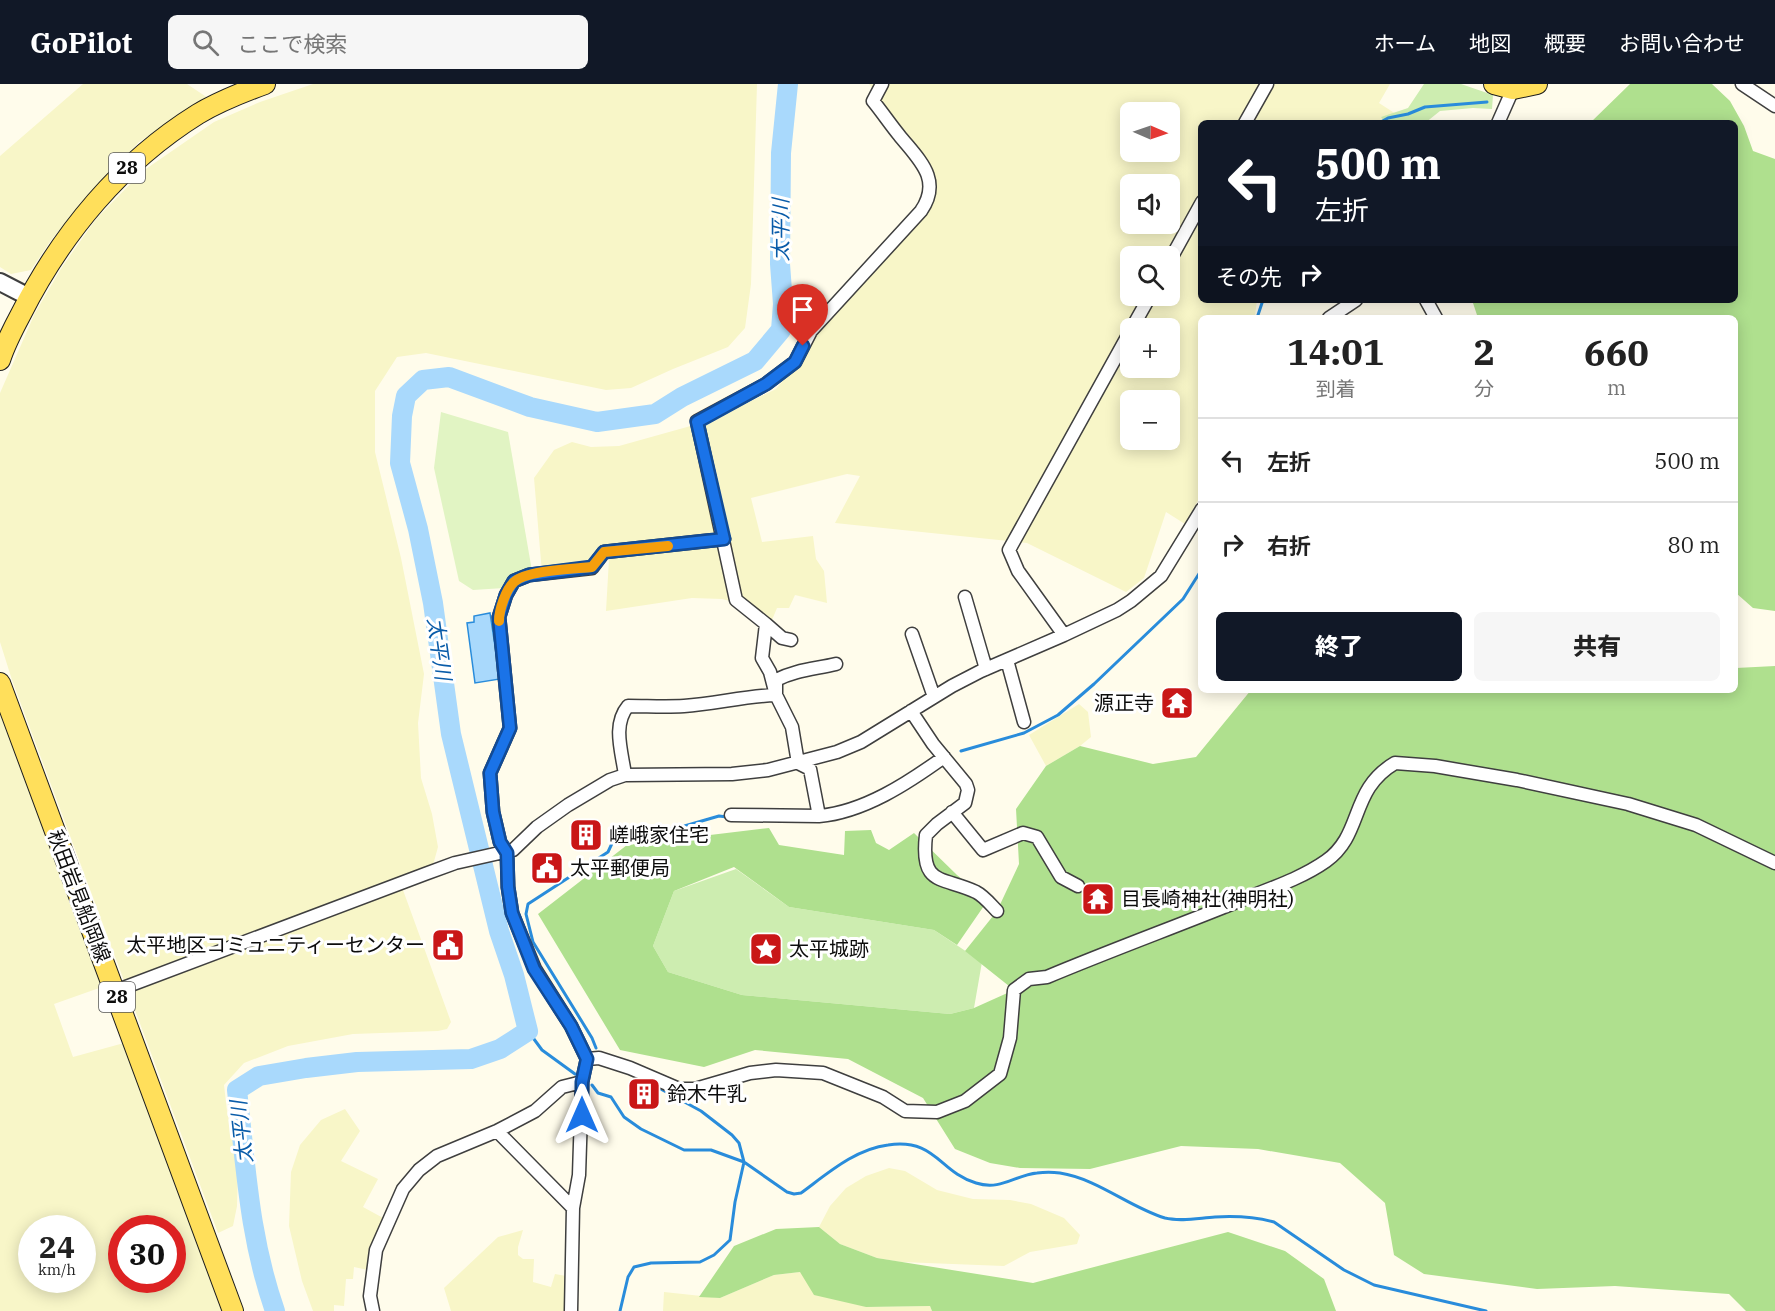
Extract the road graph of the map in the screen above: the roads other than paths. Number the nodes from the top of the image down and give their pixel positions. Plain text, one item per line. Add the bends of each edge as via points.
1 (265, 84) edge
2 (882, 84) edge
3 (1267, 84) edge
4 (1494, 84) edge
5 (1537, 84) edge
6 (1742, 84) edge
7 (1513, 89) junction
8 (1775, 106) edge
9 (1247, 120) edge
10 (1499, 120) edge
11 (1198, 209) edge
12 (1178, 246) edge
13 (0, 282) edge
14 (29, 297) junction
15 (1352, 303) edge
16 (1334, 315) edge
17 (1120, 349) edge
18 (0, 360) edge
19 (1198, 516) edge
20 (724, 539) junction
21 (965, 597) dead end
22 (766, 624) junction
23 (912, 634) dead end
24 (1064, 635) junction
25 (791, 640) dead end
26 (1007, 660) junction
27 (836, 664) dead end
28 (986, 669) junction
29 (0, 683) edge
30 (776, 695) junction
31 (934, 697) junction
32 (911, 711) junction
33 (1024, 722) dead end
34 (944, 757) junction
35 (798, 763) junction
36 (625, 775) junction
37 (952, 812) junction
38 (731, 815) dead end
39 (819, 816) junction
40 (504, 853) junction
41 (1775, 863) edge
42 (1078, 886) dead end
43 (997, 911) dead end
44 (115, 991) junction
45 (587, 1059) junction
46 (582, 1082) junction
47 (497, 1131) junction
48 (573, 1208) junction
49 (233, 1311) edge
50 (373, 1311) edge
51 (570, 1311) edge

1 - 14 main road, 28 via 200,113 131,164 75,226
2 - 20 street via 873,101 920,159 928,175 929,200 811,331 795,362 766,384 697,422
3 - 9 street
4 - 7 main road
5 - 7 main road
6 - 8 street
7 - 10 street
11 - 12 street
13 - 14 street
14 - 18 main road, 28
15 - 16 street
17 - 24 street via 1009,550 1018,571
19 - 24 street via 1161,576 1118,610
20 - 22 street via 736,600
20 - 40 street via 604,552 592,567 529,575 514,581 499,617 510,728 490,773 493,812
21 - 28 street
22 - 25 street via 782,638
22 - 30 street via 762,658
23 - 31 street
24 - 26 street
26 - 28 street
26 - 33 street
27 - 30 street via 783,676 776,680
28 - 31 street
29 - 44 main road, 秋田岩見船岡線 / 28
30 - 35 street via 792,727
30 - 36 street via 682,706 628,706 619,725
31 - 32 street
32 - 34 street
32 - 35 street via 861,742
34 - 37 street via 968,790 965,803
34 - 39 street via 887,793 846,812
35 - 36 street via 732,774
35 - 39 street via 810,769
36 - 40 street via 568,805
37 - 42 street via 983,850 1023,833 1037,837 1061,877
37 - 43 street via 926,835 929,869 933,876 977,892
38 - 39 street
40 - 44 street via 459,862
40 - 45 street via 509,898 519,932 534,969
41 - 45 street via 1696,825 1628,804 1517,780 1395,763 1374,777 1341,848 1325,861 1293,879 1047,977 1029,978 1014,990 1010,1038 1000,1074 965,1101 937,1113 905,1111 883,1097 823,1073 776,1070 750,1073 695,1089 679,1089 600,1058
44 - 49 main road, 秋田岩見船岡線 / 28
45 - 46 street
46 - 47 street via 562,1087 535,1111
46 - 48 street via 579,1175
47 - 48 street
47 - 50 street via 437,1156 403,1189 376,1250 370,1296
48 - 51 street

